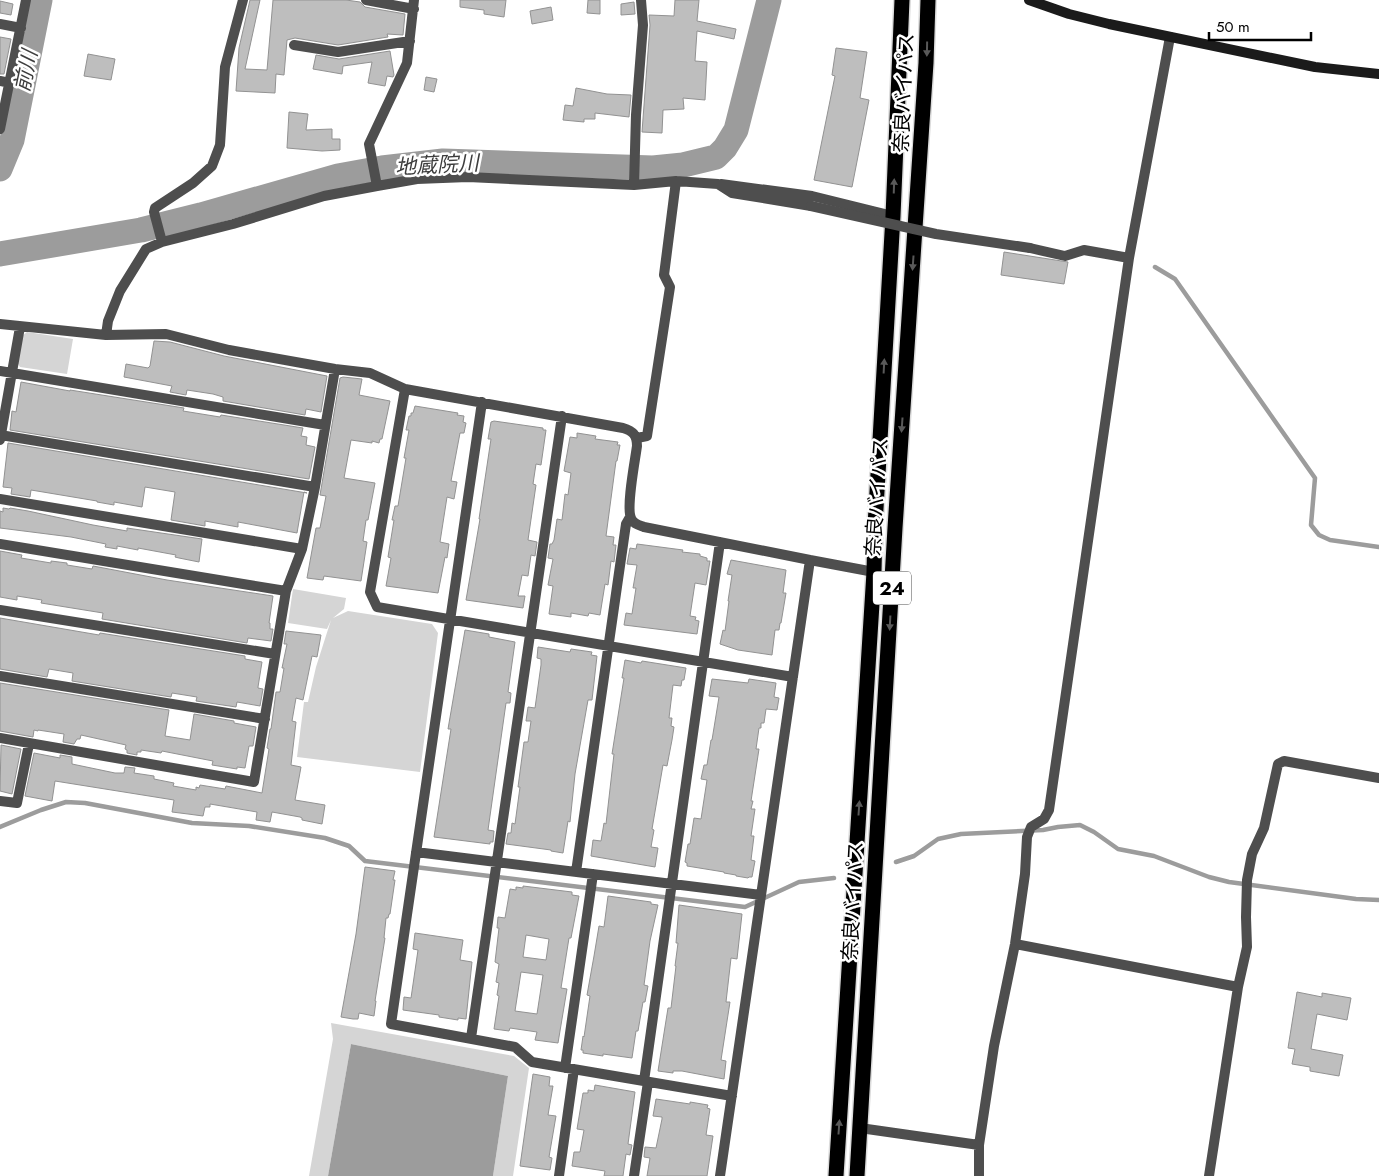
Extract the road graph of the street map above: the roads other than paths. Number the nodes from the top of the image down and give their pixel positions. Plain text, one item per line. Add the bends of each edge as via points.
1 (26, 0) edge
2 (243, 0) edge
3 (366, 0) edge
4 (641, 0) edge
5 (902, 0) edge
6 (928, 0) edge
7 (1029, 0) edge
8 (414, 4) edge
9 (0, 24) edge
10 (21, 28) junction
11 (1170, 37) junction
12 (410, 41) junction
13 (294, 45) dead end
14 (1379, 74) edge
15 (5, 82) edge
16 (0, 130) edge
17 (676, 181) junction
18 (634, 182) junction
19 (376, 184) junction
20 (718, 184) junction
21 (893, 216) junction
22 (161, 239) junction
23 (1129, 258) junction
24 (0, 324) edge
25 (20, 327) junction
26 (106, 335) junction
27 (334, 369) junction
28 (0, 371) edge
29 (12, 373) junction
30 (405, 389) junction
31 (482, 402) junction
32 (562, 416) junction
33 (325, 425) junction
34 (0, 437) edge
35 (637, 438) junction
36 (315, 487) junction
37 (0, 499) edge
38 (630, 518) junction
39 (720, 542) junction
40 (0, 544) edge
41 (302, 549) junction
42 (810, 560) junction
43 (874, 572) junction
44 (286, 591) junction
45 (0, 610) edge
46 (450, 620) junction
47 (530, 634) junction
48 (609, 646) junction
49 (275, 654) junction
50 (703, 662) junction
51 (0, 676) edge
52 (793, 677) junction
53 (265, 719) junction
54 (0, 738) edge
55 (29, 744) junction
56 (1379, 778) edge
57 (0, 800) edge
58 (416, 852) junction
59 (498, 863) junction
60 (576, 872) junction
61 (592, 874) junction
62 (672, 884) junction
63 (761, 895) junction
64 (1015, 944) junction
65 (1238, 987) junction
66 (471, 1038) junction
67 (569, 1068) junction
68 (646, 1081) junction
69 (732, 1096) junction
70 (860, 1128) junction
71 (979, 1144) junction
72 (559, 1176) edge
73 (634, 1176) edge
74 (720, 1176) edge
75 (836, 1176) edge
76 (857, 1176) edge
77 (979, 1176) edge
78 (1209, 1176) edge

1 - 10 street
2 - 22 street via 225,67 220,145 212,166 155,208
3 - 8 street
4 - 18 street via 643,25
21 -> 5 highway, 奈良バイパス / 24
6 -> 70 highway, 奈良バイパス / 24
7 - 11 main road via 1069,14
8 - 12 street
9 - 10 street
10 - 15 street
11 - 14 main road via 1315,67
11 - 23 street
12 - 13 street via 338,52
12 - 19 street via 407,63 368,144
15 - 16 street
17 - 18 street
17 - 20 street
17 - 35 street via 664,275 670,287 647,436
18 - 19 street via 468,177
19 - 22 street via 233,224
20 - 21 street via 812,196
20 - 23 street, bridge via 732,193 811,206 936,234 1065,256 1084,250
43 -> 21 highway, 奈良バイパス / 24
22 - 26 street via 146,249 120,291 108,320
23 - 64 street via 1049,810 1044,819 1031,826 1027,837
24 - 25 street
25 - 26 street
25 - 29 street
26 - 27 street via 166,334 229,350
27 - 30 street via 370,373
27 - 33 street
28 - 29 street
29 - 33 street
29 - 34 street
30 - 31 street
30 - 46 street via 370,592 377,607
31 - 32 street
31 - 46 street
32 - 35 street via 623,428 632,431
32 - 47 street
33 - 36 street
34 - 36 street
35 - 38 street
36 - 41 street
37 - 41 street
38 - 39 street via 644,527
38 - 48 street via 626,524
39 - 42 street
39 - 50 street
40 - 44 street
41 - 44 street
42 - 43 street
42 - 52 street
75 -> 43 highway, 奈良バイパス / 24
44 - 49 street
45 - 49 street
46 - 47 street
46 - 58 street
47 - 48 street
47 - 59 street
48 - 50 street
48 - 60 street
49 - 53 street
50 - 52 street
50 - 62 street
51 - 53 street
52 - 63 street
53 - 55 street via 254,782
54 - 55 street
55 - 57 street via 17,803
56 - 65 street via 1284,761 1278,764 1264,828 1252,854 1247,892 1247,947
58 - 59 street
58 - 66 street via 391,1024
59 - 60 street
59 - 66 street
60 - 61 street
61 - 62 street
61 - 67 street
62 - 63 street
62 - 68 street
63 - 69 street
64 - 65 street
64 - 71 street via 994,1046
65 - 78 street
66 - 67 street via 515,1047 532,1062
67 - 68 street
67 - 72 street
68 - 69 street
68 - 73 street
69 - 74 street
70 - 71 street
70 - 76 highway, 奈良バイパス / 24
71 - 77 street

